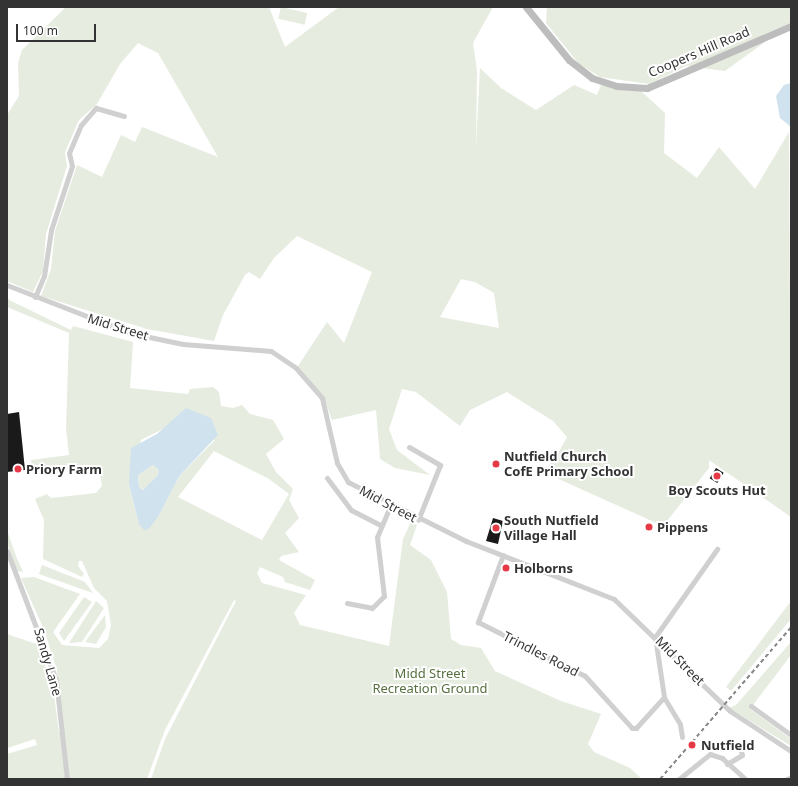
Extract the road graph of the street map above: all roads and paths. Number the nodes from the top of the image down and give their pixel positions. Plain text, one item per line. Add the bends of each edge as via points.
1 (526, 7) edge
2 (791, 26) edge
3 (124, 116) dead end
4 (7, 285) edge
5 (35, 297) junction
6 (409, 447) dead end
7 (327, 478) dead end
8 (390, 506) junction
9 (418, 520) junction
10 (380, 525) junction
11 (717, 549) dead end
12 (7, 550) edge
13 (503, 555) junction
14 (347, 603) dead end
15 (655, 637) junction
16 (664, 697) junction
17 (751, 706) dead end
18 (791, 735) edge
19 (682, 737) dead end
20 (791, 750) edge
21 (741, 751) dead end
22 (727, 764) junction
23 (791, 776) edge
24 (67, 779) edge
25 (679, 779) edge
26 (745, 779) edge
27 (787, 779) edge

1 - 2 street, Coopers Hill Road via 569,60 592,78 617,86 647,88
3 - 5 street via 96,108 81,125 69,153 72,166 51,230 44,276
4 - 5 street, Mid Street
5 - 8 street, Mid Street via 136,334 183,344 271,351 296,368 322,398 337,463 348,482
6 - 9 street via 440,465
7 - 10 street via 351,510
8 - 9 street, Mid Street
8 - 10 street
9 - 13 street, Mid Street
10 - 14 street via 377,547 384,596 372,608
11 - 15 street
12 - 24 street, Sandy Lane via 56,680
13 - 15 street, Mid Street via 614,599
13 - 16 street, Trindles Road via 478,622 585,676 598,687 610,707 632,728 636,728
15 - 16 street
15 - 20 street, Mid Street via 730,711
16 - 19 street via 680,724
17 - 18 street
21 - 22 street via 742,755
22 - 25 street via 716,754 710,754
22 - 26 street
23 - 27 street

